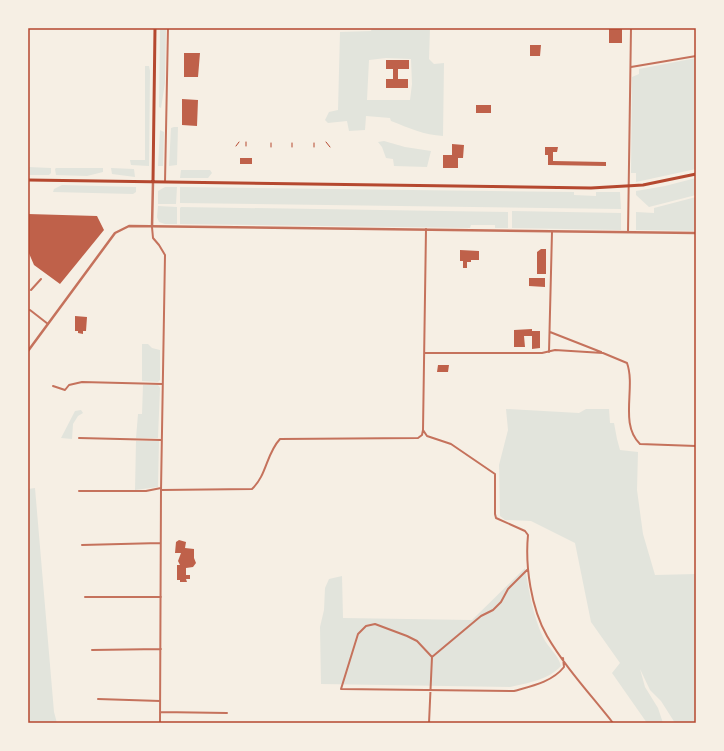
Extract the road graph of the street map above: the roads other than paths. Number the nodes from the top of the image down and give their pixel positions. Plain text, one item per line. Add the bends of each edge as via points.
1 (156, 28) edge
2 (168, 28) edge
3 (632, 28) edge
4 (696, 56) edge
5 (631, 68) junction
6 (696, 174) edge
7 (28, 180) edge
8 (153, 182) junction
9 (165, 182) junction
10 (629, 187) junction
11 (152, 227) junction
12 (426, 230) junction
13 (552, 232) junction
14 (628, 233) junction
15 (696, 233) edge
16 (41, 279) dead end
17 (31, 290) dead end
18 (30, 310) dead end
19 (48, 324) junction
20 (550, 332) junction
21 (28, 351) edge
22 (549, 352) junction
23 (424, 353) junction
24 (603, 353) junction
25 (162, 384) junction
26 (53, 386) dead end
27 (423, 430) junction
28 (79, 438) dead end
29 (162, 440) junction
30 (696, 446) edge
31 (161, 489) junction
32 (79, 491) dead end
33 (160, 543) junction
34 (82, 545) dead end
35 (527, 570) junction
36 (85, 597) dead end
37 (161, 597) junction
38 (161, 649) junction
39 (92, 650) dead end
40 (432, 657) junction
41 (563, 658) junction
42 (431, 690) junction
43 (98, 700) dead end
44 (160, 702) junction
45 (160, 712) junction
46 (227, 713) dead end
47 (160, 723) edge
48 (429, 723) edge
49 (614, 723) edge

1 - 8 main road
2 - 9 street
3 - 5 street
4 - 5 street
5 - 10 street
6 - 10 main road
7 - 8 main road
8 - 9 main road
8 - 11 street
9 - 10 main road
10 - 14 street
11 - 12 street
11 - 19 street via 129,226 115,233
11 - 25 street via 153,238 165,255
12 - 13 street
12 - 23 street
13 - 14 street
13 - 20 street
14 - 15 street
16 - 17 street
18 - 19 street
19 - 21 street
20 - 22 street
20 - 24 street
22 - 23 street
22 - 24 street via 555,350
23 - 27 street
24 - 30 street via 626,363 630,373 632,436 640,444
25 - 26 street via 82,382 65,390
25 - 29 street
27 - 31 street via 418,438 280,439 271,451 260,482 252,489
27 - 35 street via 427,436 451,444 495,474 495,514 498,520 525,531 528,535
28 - 29 street
29 - 31 street
31 - 32 street
31 - 33 street
33 - 34 street
33 - 37 street
35 - 40 street via 493,610 481,616
35 - 41 street via 541,624
36 - 37 street
37 - 38 street
38 - 39 street
38 - 44 street
40 - 42 street
40 - 42 street via 417,641 407,636 375,624 366,626 358,634 341,689
41 - 42 street via 564,667 558,674 540,684 514,691
41 - 49 street
42 - 48 street
43 - 44 street
44 - 45 street
45 - 46 street
45 - 47 street

